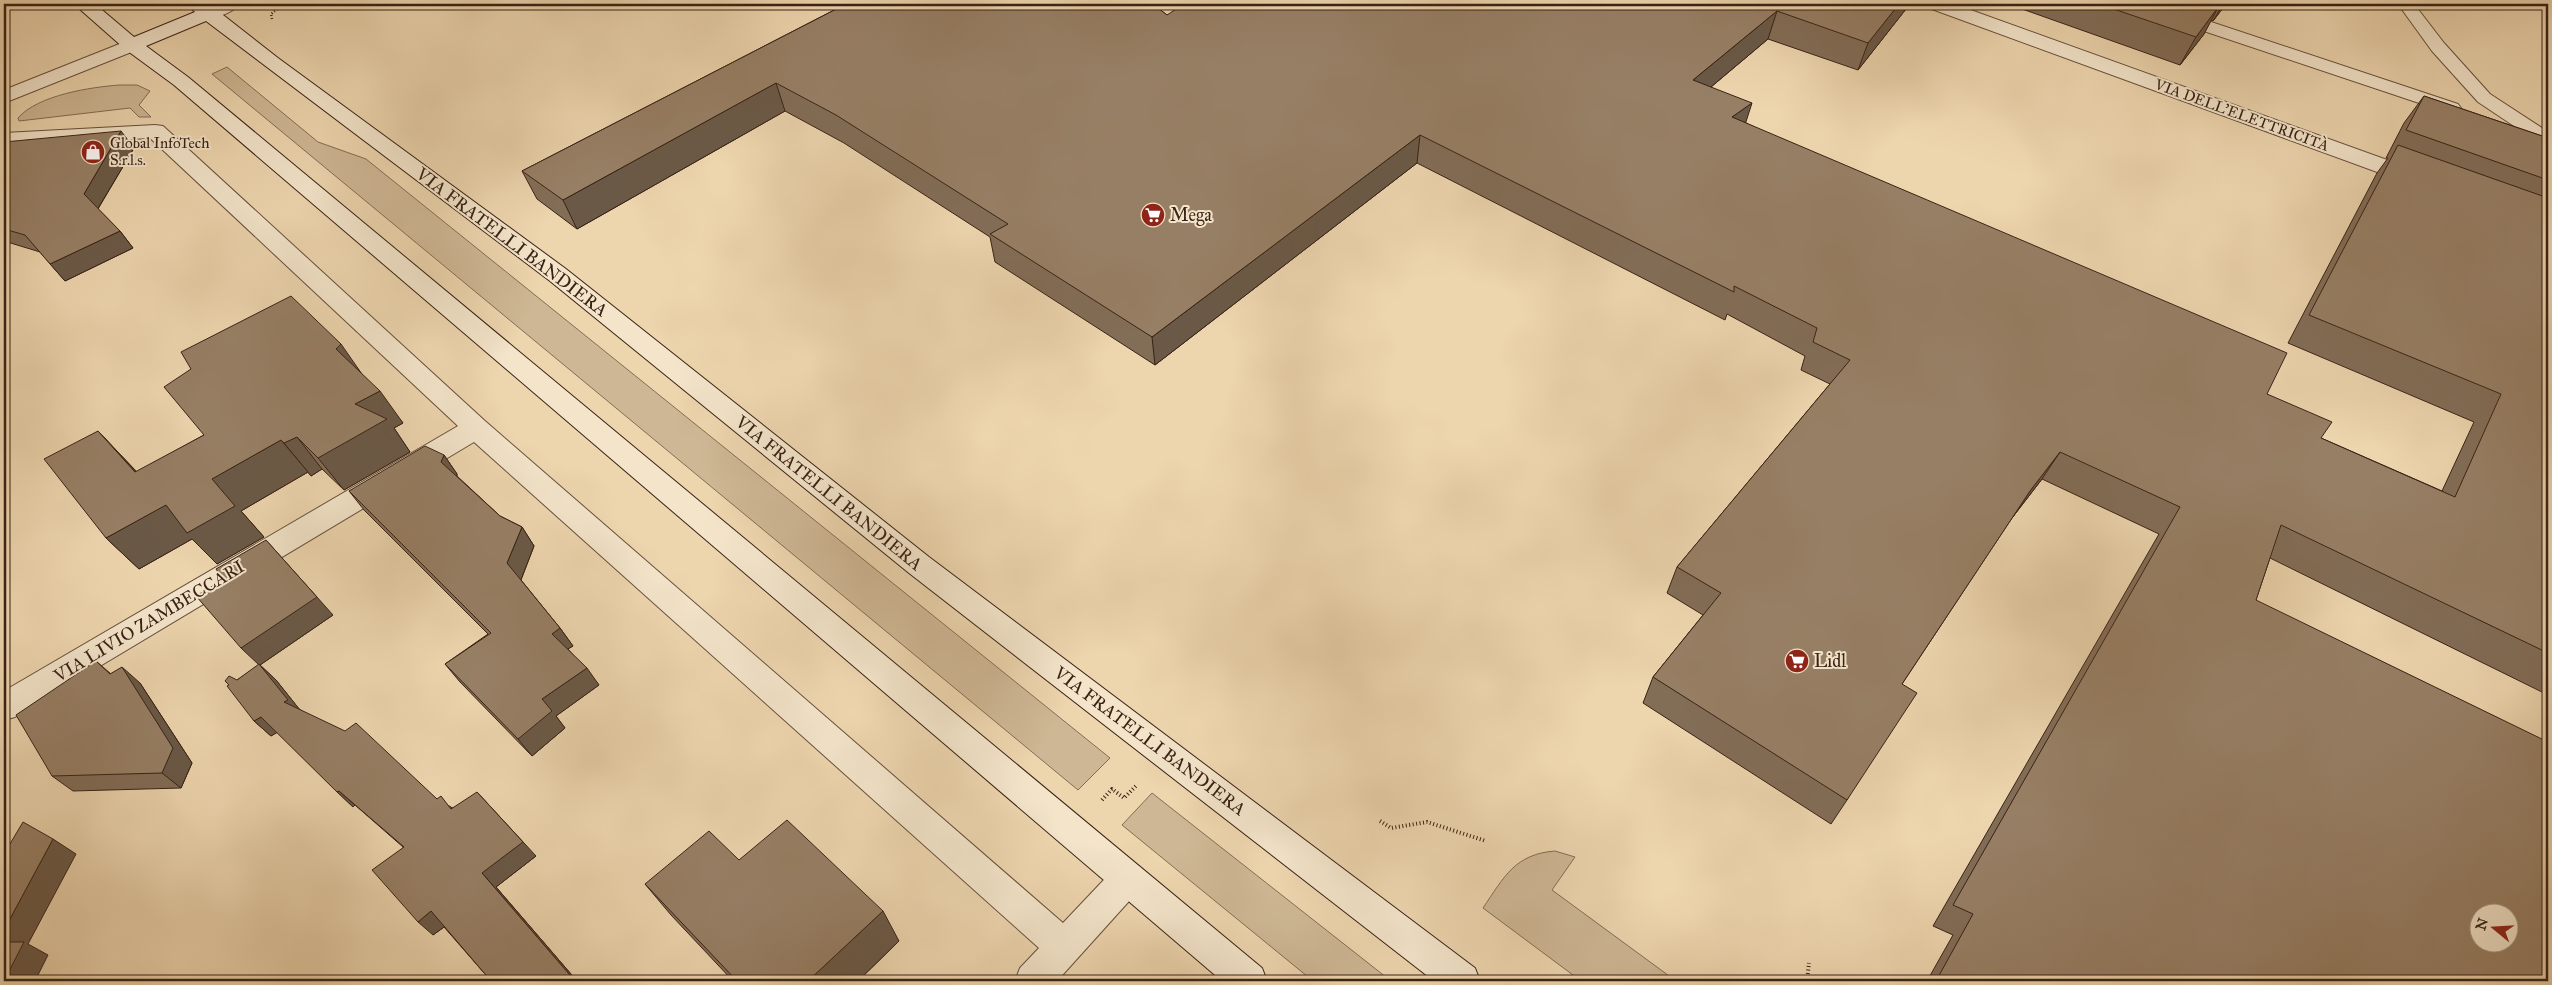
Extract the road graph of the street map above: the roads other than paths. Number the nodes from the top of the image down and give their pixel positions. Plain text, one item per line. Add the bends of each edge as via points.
1 (84, 4) edge
2 (229, 4) edge
3 (1936, 4) edge
4 (2141, 4) edge
5 (2406, 4) edge
6 (203, 8) edge
7 (132, 45) junction
8 (4, 96) edge
9 (2464, 112) edge
10 (2482, 118) edge
11 (4, 140) edge
12 (2548, 140) edge
13 (2437, 186) edge
14 (476, 428) junction
15 (4, 707) edge
16 (1128, 878) junction
17 (1064, 947) junction
18 (1033, 981) edge
19 (1249, 981) edge
20 (1462, 981) edge

1 - 7 main road
2 - 6 main road
3 - 13 main road, VIA DELL'ELETTRICITÀ
4 - 9 lane
5 - 12 lane via 2438,47 2484,98
6 - 7 main road
6 - 20 main road, VIA FRATELLI BANDIERA via 558,275 919,565
7 - 8 main road
7 - 16 main road via 181,81
10 - 12 lane
11 - 14 main road via 155,131
14 - 15 main road, VIA LIVIO ZAMBECCARI
14 - 17 main road
16 - 17 main road
16 - 19 main road
17 - 18 main road

